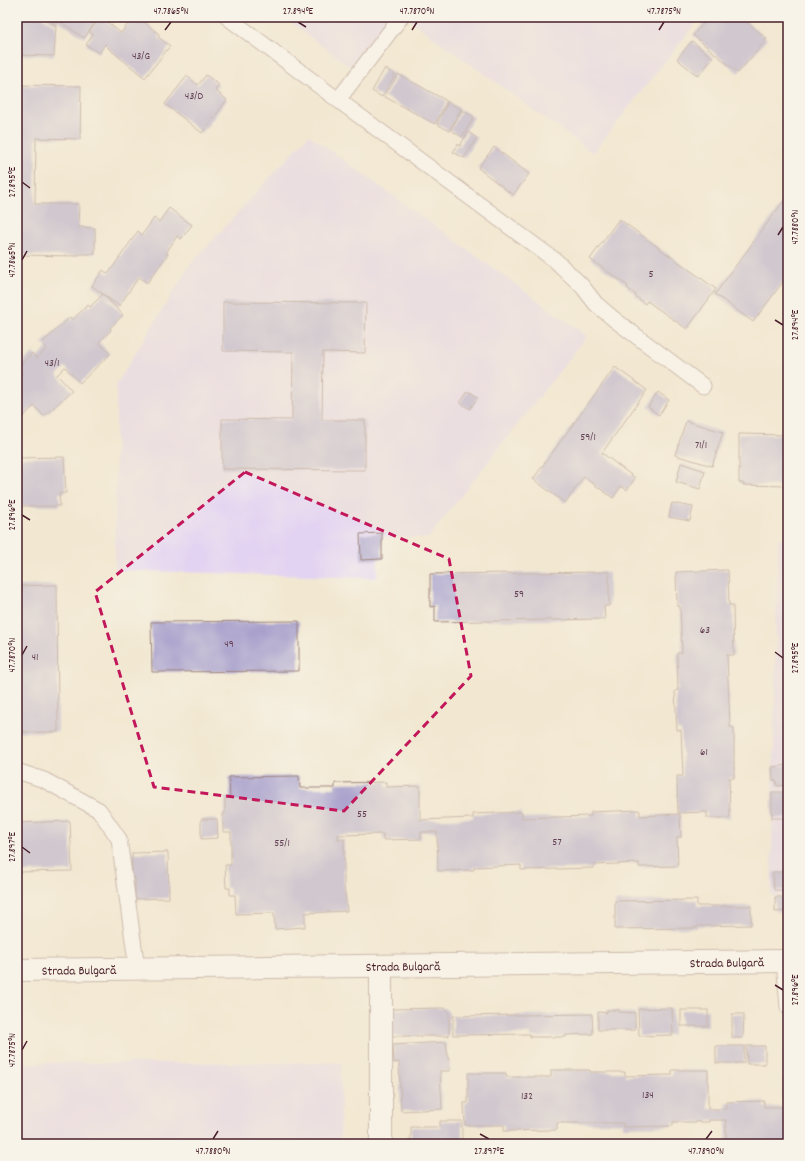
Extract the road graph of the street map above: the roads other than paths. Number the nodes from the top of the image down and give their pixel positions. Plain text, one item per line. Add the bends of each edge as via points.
1 (227, 17) edge
2 (401, 17) edge
3 (338, 100) junction
4 (704, 386) dead end
5 (17, 771) edge
6 (786, 961) edge
7 (381, 966) junction
8 (137, 969) junction
9 (17, 970) edge
10 (788, 1007) edge
11 (381, 1144) edge

1 - 3 lane
2 - 3 lane
3 - 4 lane via 556,261 582,286 596,304
5 - 8 lane via 44,780 99,810 119,839
6 - 7 street, Strada Bulgară
6 - 10 lane
7 - 8 street, Strada Bulgară
7 - 11 street
8 - 9 street, Strada Bulgară

